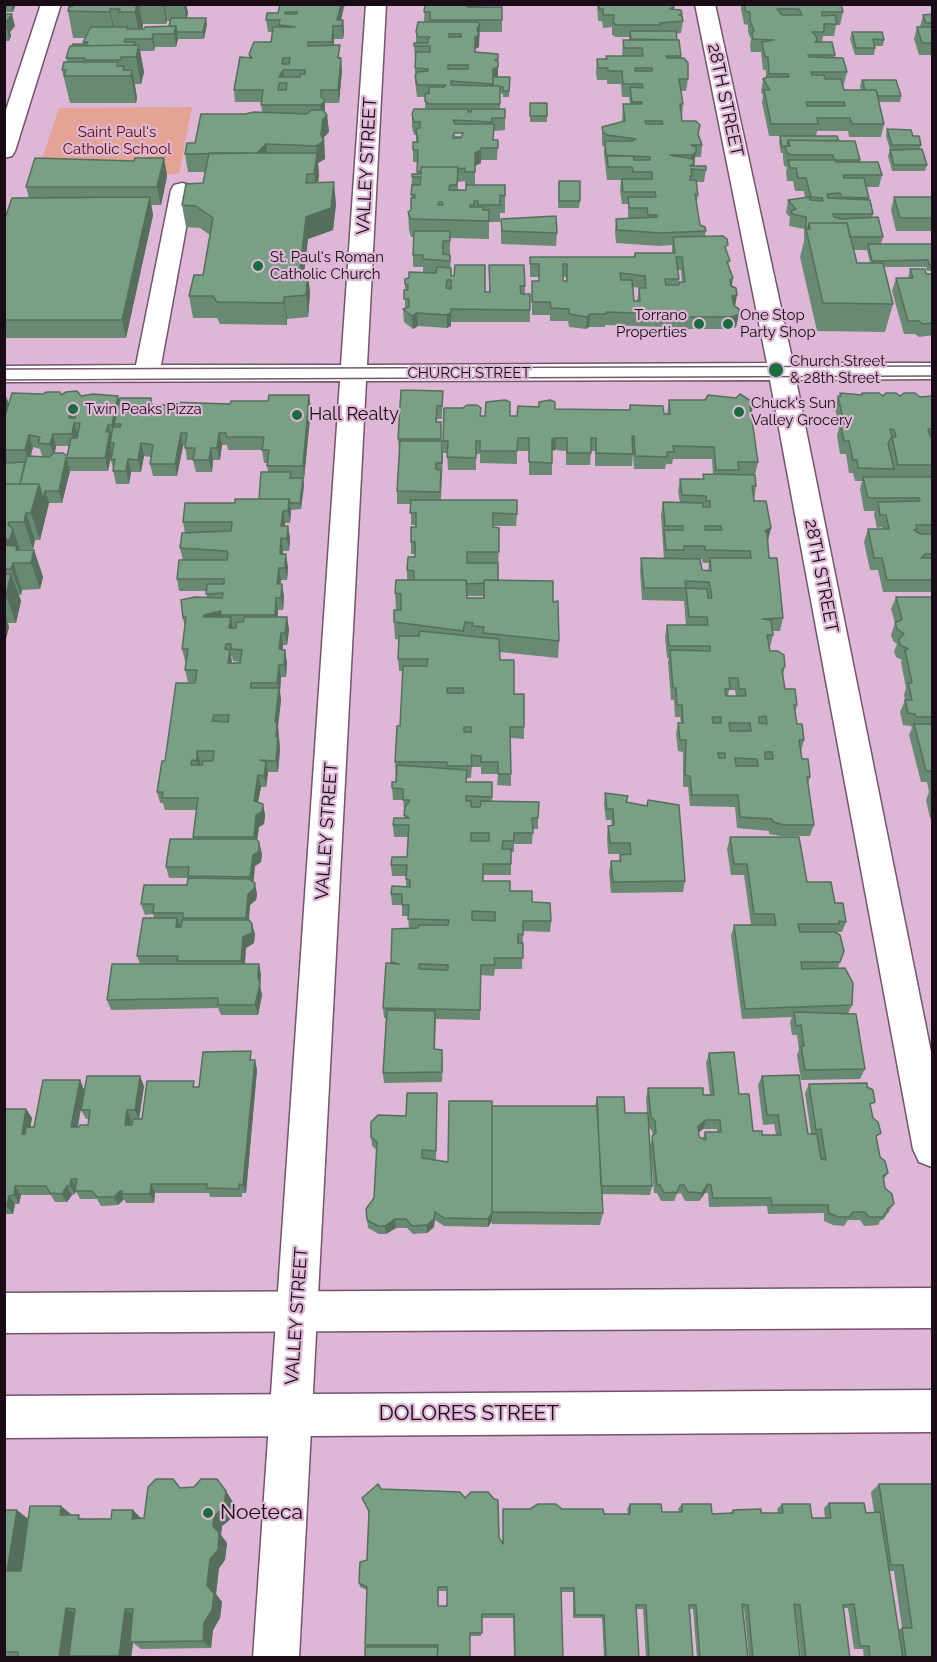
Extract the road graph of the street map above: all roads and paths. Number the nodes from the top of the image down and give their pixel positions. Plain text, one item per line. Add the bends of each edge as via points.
1 (51, 4) edge
2 (376, 4) edge
3 (705, 4) edge
4 (4, 151) edge
5 (182, 190) edge
6 (933, 371) edge
7 (781, 372) junction
8 (4, 374) edge
9 (147, 374) junction
10 (355, 374) junction
11 (933, 1149) edge
12 (933, 1308) edge
13 (298, 1312) junction
14 (4, 1313) edge
15 (933, 1411) edge
16 (291, 1415) junction
17 (4, 1417) edge
18 (276, 1658) edge

1 - 4 street
2 - 10 street, VALLEY STREET
3 - 7 street, 28TH STREET
5 - 9 street
6 - 7 street, CHURCH STREET
7 - 10 street, CHURCH STREET
7 - 11 street, 28TH STREET
8 - 9 street, CHURCH STREET
9 - 10 street, CHURCH STREET
10 - 13 street, VALLEY STREET
12 - 13 street
13 - 14 street
13 - 16 street, VALLEY STREET
15 - 16 street, DOLORES STREET
16 - 17 street, DOLORES STREET
16 - 18 street, VALLEY STREET

